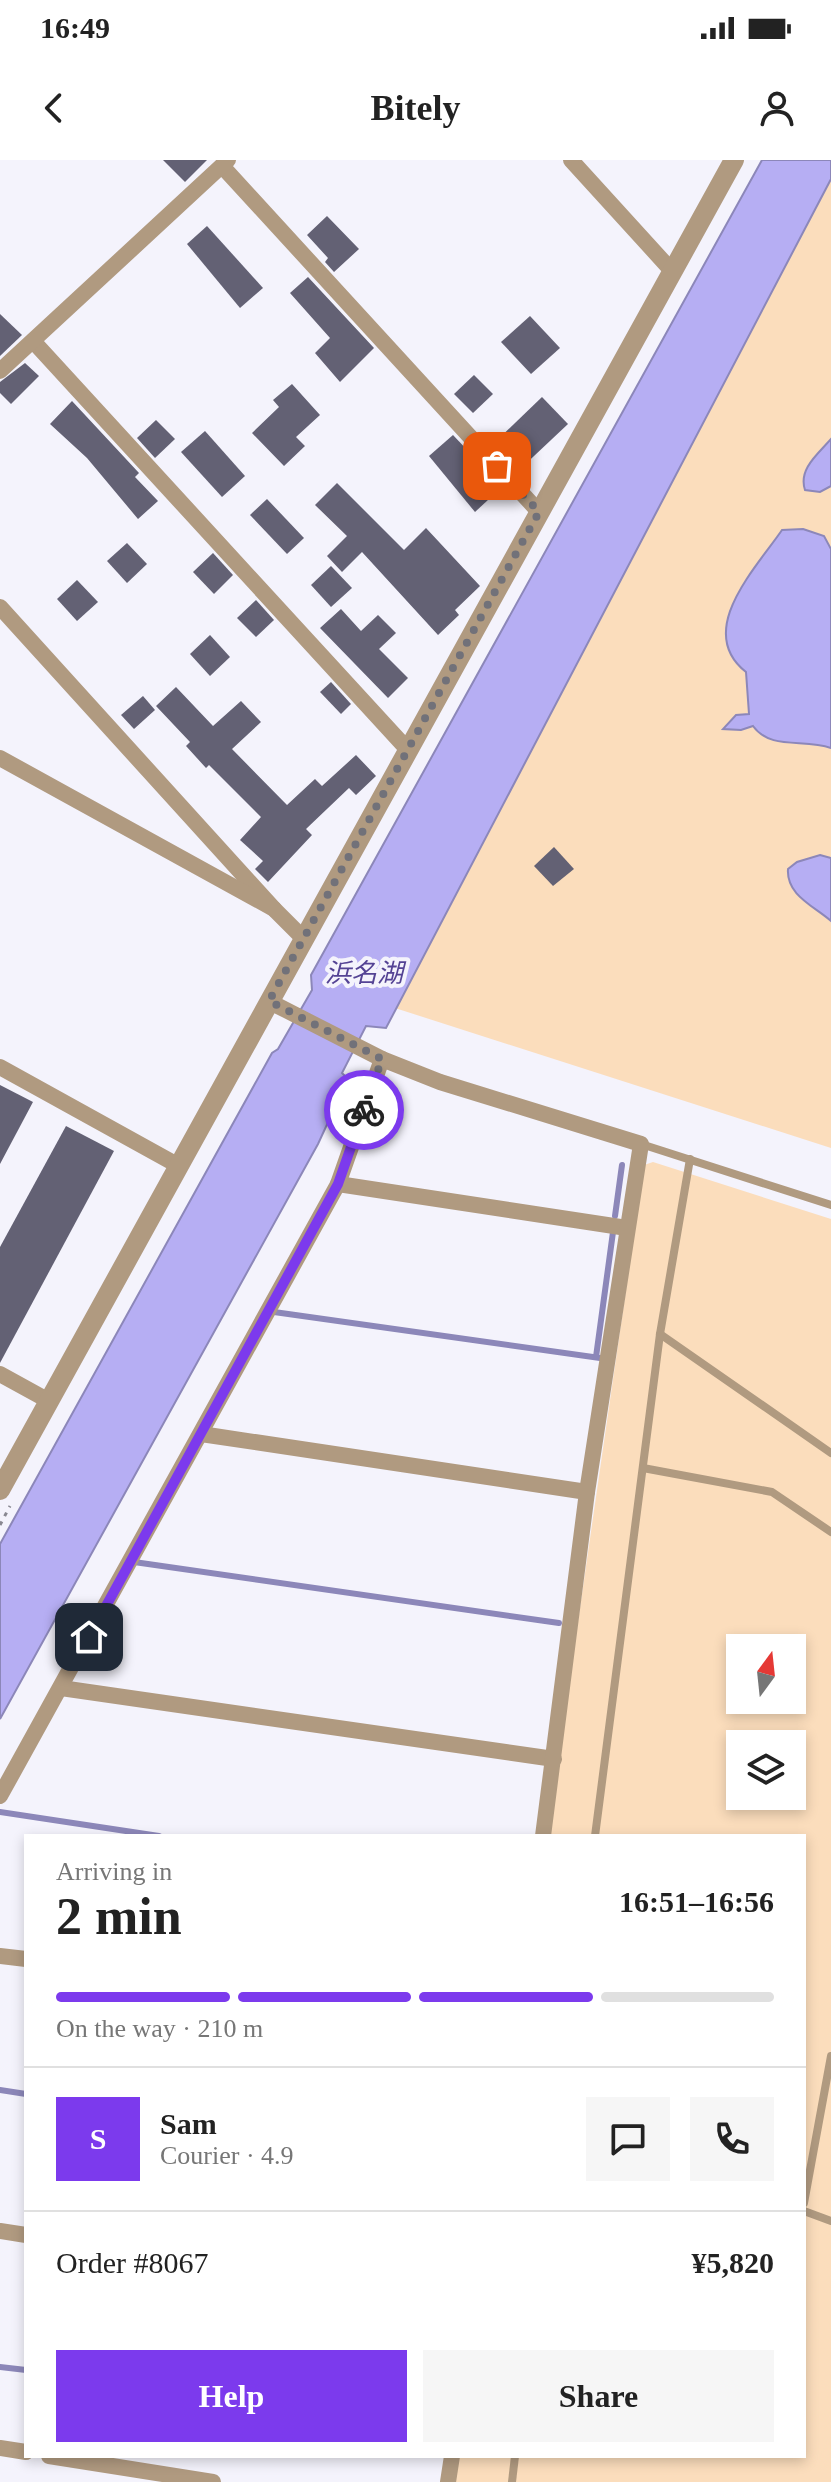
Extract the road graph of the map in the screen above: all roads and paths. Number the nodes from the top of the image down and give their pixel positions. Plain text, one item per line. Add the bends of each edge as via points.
1 (571, 160) edge
2 (734, 160) edge
3 (225, 163) edge
4 (672, 271) junction
5 (33, 341) junction
6 (0, 371) edge
7 (539, 512) junction
8 (0, 607) edge
9 (408, 750) junction
10 (0, 758) edge
11 (274, 909) junction
12 (304, 939) junction
13 (274, 1004) junction
14 (382, 1059) junction
15 (0, 1067) edge
16 (641, 1144) junction
17 (690, 1159) junction
18 (179, 1166) junction
19 (338, 1184) junction
20 (831, 1205) edge
21 (627, 1228) junction
22 (660, 1334) junction
23 (0, 1374) edge
24 (49, 1401) junction
25 (201, 1434) junction
26 (831, 1453) edge
27 (643, 1468) junction
28 (0, 1490) edge
29 (587, 1492) junction
30 (831, 1532) edge
31 (61, 1688) junction
32 (554, 1759) junction
33 (0, 1796) edge
34 (543, 1834) edge
35 (595, 1834) edge
36 (0, 1956) edge
37 (24, 1959) edge
38 (831, 2056) edge
39 (806, 2192) edge
40 (806, 2211) edge
41 (831, 2219) edge
42 (0, 2231) edge
43 (24, 2235) edge
44 (0, 2448) edge
45 (24, 2452) edge
46 (62, 2458) edge
47 (452, 2458) edge
48 (515, 2458) edge
49 (213, 2482) edge
50 (448, 2482) edge
51 (512, 2482) edge

1 - 4 street
2 - 4 street
3 - 5 street
3 - 7 street
4 - 7 street
5 - 6 street
5 - 9 street
7 - 9 street
8 - 11 street
9 - 12 street
10 - 11 street
11 - 12 street
12 - 13 street
13 - 14 street, bridge
13 - 18 street
14 - 16 street
14 - 19 street
15 - 18 street
16 - 17 lane
16 - 21 street
17 - 20 lane
17 - 22 lane
18 - 24 street
19 - 21 street
19 - 25 street
21 - 29 street
22 - 26 lane
22 - 27 lane
23 - 24 street
24 - 28 street
25 - 29 street
25 - 31 street
27 - 30 lane via 772,1492
27 - 35 lane
29 - 32 street
31 - 32 street
31 - 33 street
32 - 34 street
36 - 37 street
38 - 39 lane
40 - 41 lane
42 - 43 street
44 - 45 street
46 - 49 street
47 - 50 street
48 - 51 lane

